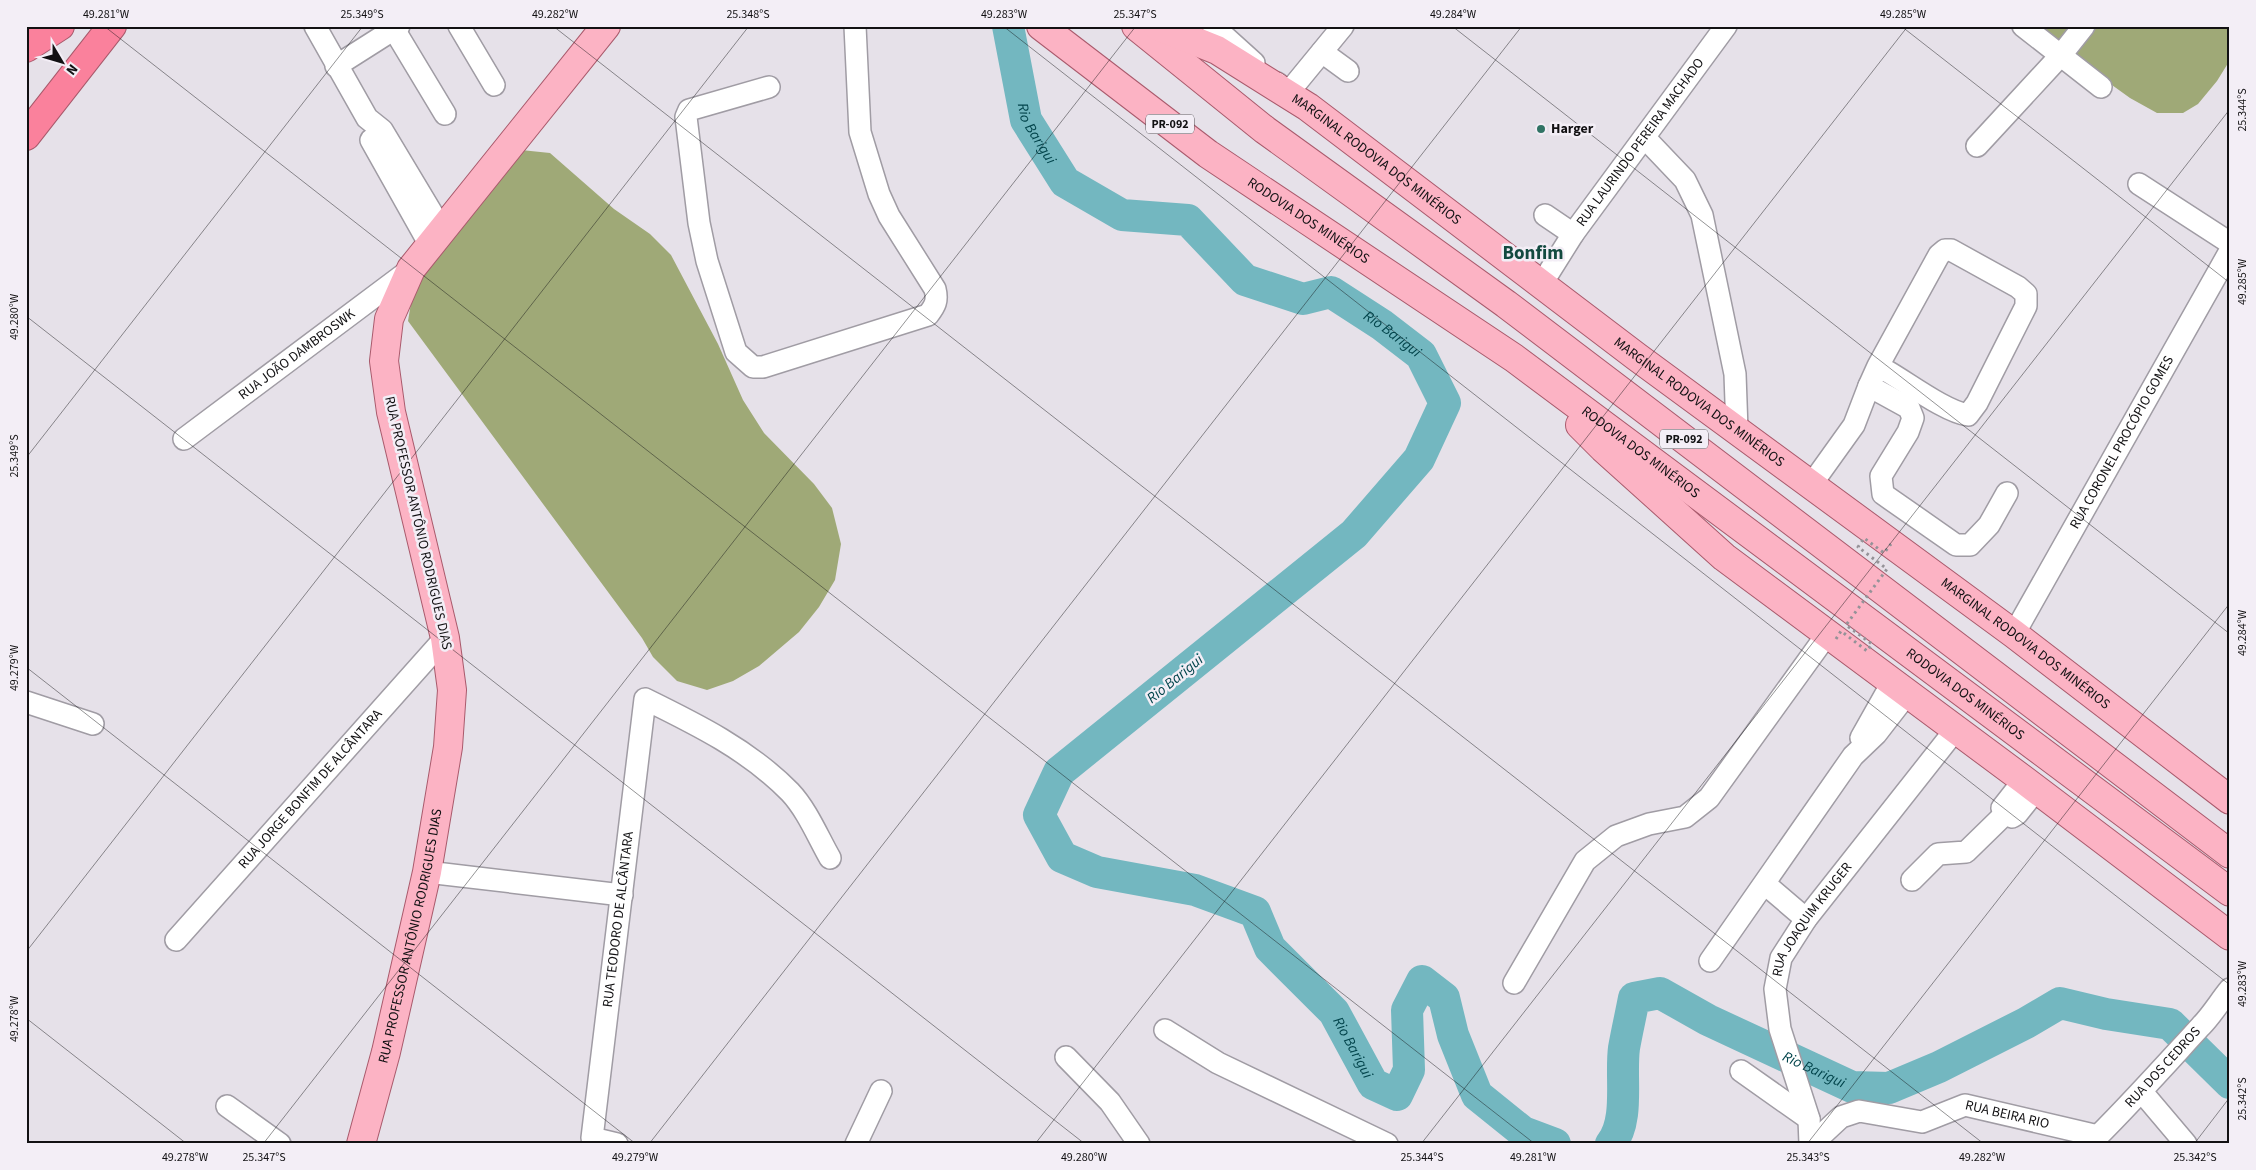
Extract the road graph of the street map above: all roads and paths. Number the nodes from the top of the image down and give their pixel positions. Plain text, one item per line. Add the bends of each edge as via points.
1 (60, 26) edge
2 (112, 26) edge
3 (315, 26) edge
4 (459, 26) edge
5 (606, 26) edge
6 (855, 26) edge
7 (1041, 26) edge
8 (1136, 26) edge
9 (1157, 26) edge
10 (1213, 26) edge
11 (1343, 26) edge
12 (1726, 26) edge
13 (2023, 26) edge
14 (2084, 26) edge
15 (395, 27) edge
16 (26, 48) edge
17 (1322, 52) junction
18 (2061, 55) junction
19 (336, 66) junction
20 (1348, 71) dead end
21 (494, 85) dead end
22 (2101, 87) dead end
23 (769, 88) dead end
24 (1288, 94) junction
25 (446, 114) dead end
26 (26, 136) edge
27 (1645, 138) junction
28 (1977, 146) dead end
29 (2139, 184) dead end
30 (1545, 215) dead end
31 (1573, 234) junction
32 (436, 238) junction
33 (2230, 243) edge
34 (2230, 251) edge
35 (411, 269) junction
36 (1541, 285) junction
37 (1514, 358) junction
38 (1878, 366) junction
39 (1869, 386) junction
40 (1737, 430) junction
41 (184, 439) dead end
42 (1811, 485) junction
43 (2007, 493) dead end
44 (1892, 544) junction
45 (2014, 634) junction
46 (1832, 636) junction
47 (446, 638) junction
48 (1900, 689) junction
49 (26, 702) edge
50 (93, 724) dead end
51 (1956, 729) junction
52 (2031, 784) junction
53 (2230, 800) edge
54 (2230, 854) edge
55 (830, 858) dead end
56 (427, 872) junction
57 (1912, 880) dead end
58 (1765, 884) junction
59 (2230, 892) edge
60 (622, 894) junction
61 (1806, 918) junction
62 (2230, 936) edge
63 (176, 940) dead end
64 (1710, 961) dead end
65 (1514, 983) dead end
66 (2230, 989) edge
67 (1165, 1030) dead end
68 (1066, 1057) dead end
69 (1741, 1071) dead end
70 (881, 1091) dead end
71 (2142, 1092) junction
72 (227, 1106) dead end
73 (1809, 1119) junction
74 (2096, 1140) edge
75 (280, 1144) edge
76 (361, 1144) edge
77 (617, 1144) edge
78 (856, 1144) edge
79 (1139, 1144) edge
80 (1387, 1144) edge
81 (1811, 1144) edge
82 (2186, 1144) edge

1 - 16 highway
2 - 26 highway
3 - 19 street
4 - 21 street
5 - 32 main road, RUA PROFESSOR ANTÔNIO RODRIGUES DIAS
6 - 23 street via 860,132 879,194 935,289 935,306 928,315 762,367 753,366 736,352 707,261 686,117 689,110
7 - 37 main road, RODOVIA DOS MINÉRIOS / PR-092 via 1208,154
8 - 54 main road, PR-092 via 1265,130 1506,304
9 - 24 main road, MARGINAL RODOVIA DOS MINÉRIOS via 1217,50
10 - 24 street
11 - 17 street
12 - 27 street, RUA LAURINDO PEREIRA MACHADO
13 - 18 street
14 - 18 street
15 - 19 street
15 - 25 street
17 - 20 street
17 - 24 street
18 - 22 street
18 - 28 street
19 - 32 street via 367,118 370,137
24 - 36 main road, MARGINAL RODOVIA DOS MINÉRIOS
27 - 31 street, RUA LAURINDO PEREIRA MACHADO
27 - 40 street via 1685,180 1702,215 1735,374
29 - 33 street
30 - 31 street
31 - 36 street, RUA LAURINDO PEREIRA MACHADO
32 - 35 main road, RUA PROFESSOR ANTÔNIO RODRIGUES DIAS
34 - 45 street, RUA CORONEL PROCÓPIO GOMES
35 - 41 street, RUA JOÃO DAMBROSWK
35 - 47 main road, RUA PROFESSOR ANTÔNIO RODRIGUES DIAS via 389,319 384,361 391,412
36 - 40 main road, MARGINAL RODOVIA DOS MINÉRIOS
37 - 46 main road via 1603,448 1724,556
37 - 59 main road, RODOVIA DOS MINÉRIOS / PR-092
38 - 38 street via 1955,413 1968,414 1977,403 2026,306 2026,294 1945,250 1939,255
38 - 39 street
39 - 42 street via 1854,425
39 - 43 street via 1910,408 1913,418 1882,476 1883,494 1956,545 1970,545 1989,525
40 - 42 main road, MARGINAL RODOVIA DOS MINÉRIOS
42 - 44 main road, MARGINAL RODOVIA DOS MINÉRIOS
44 - 45 main road, MARGINAL RODOVIA DOS MINÉRIOS
44 - 46 path, bridge via 1884,553 1864,538 1858,547 1887,568 1846,624 1872,644 1867,651 1841,631
45 - 53 main road, MARGINAL RODOVIA DOS MINÉRIOS
46 - 48 main road
46 - 65 street via 1709,798 1685,817 1649,824 1616,836 1585,861
47 - 56 main road, RUA PROFESSOR ANTÔNIO RODRIGUES DIAS via 452,690 448,747
47 - 63 street, RUA JORGE BONFIM DE ALCÂNTARA
48 - 51 main road
48 - 58 street via 1866,726 1853,756
49 - 50 street
51 - 52 main road
51 - 61 street, RUA JOAQUIM KRUGER
52 - 57 street via 2002,808 2006,813 1966,852 1938,854
52 - 62 main road
55 - 60 street, RUA TEODORO DE ALCÂNTARA via 791,793 714,733 645,699
56 - 60 street
56 - 76 main road, RUA PROFESSOR ANTÔNIO RODRIGUES DIAS via 386,1052
58 - 61 street
58 - 64 street
60 - 77 street, RUA TEODORO DE ALCÂNTARA via 592,1138
61 - 73 street, RUA JOAQUIM KRUGER via 1781,958 1775,989 1780,1029
66 - 71 street, RUA DOS CEDROS
67 - 80 street via 1218,1063
68 - 79 street via 1110,1102
69 - 73 street
70 - 78 street
71 - 74 street, RUA DOS CEDROS
71 - 82 street
72 - 75 street
73 - 81 street, RUA JOAQUIM KRUGER
74 - 81 street, RUA BEIRA RIO via 1965,1105 1922,1122 1859,1112 1841,1117

